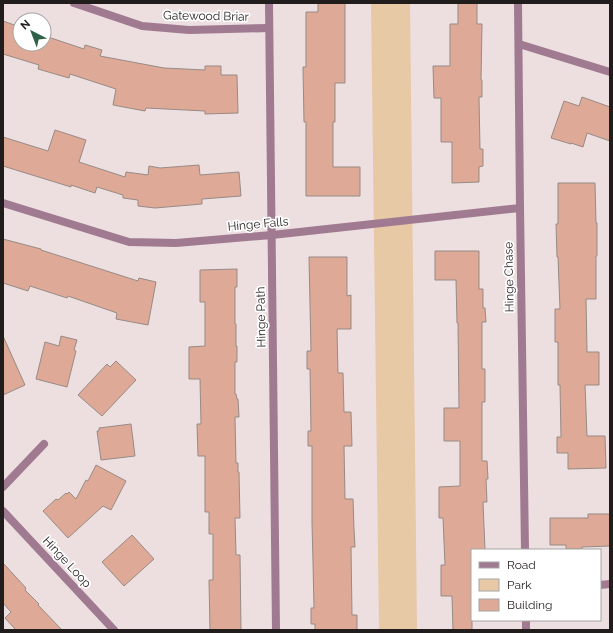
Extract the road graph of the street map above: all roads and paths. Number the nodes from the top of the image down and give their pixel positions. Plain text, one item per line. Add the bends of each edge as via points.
1 (74, 3) edge
2 (269, 3) edge
3 (518, 3) edge
4 (269, 28) junction
5 (519, 44) junction
6 (610, 72) edge
7 (3, 203) edge
8 (520, 208) junction
9 (272, 235) junction
10 (44, 444) dead end
11 (3, 487) edge
12 (3, 511) edge
13 (525, 549) edge
14 (114, 630) edge
15 (276, 630) edge

1 - 4 street, Gatewood Briar via 142,26 189,30
2 - 4 street, Hinge Path
3 - 5 street, Hinge Chase
4 - 9 street, Hinge Path
5 - 6 street
5 - 8 street, Hinge Chase
7 - 9 street, Hinge Falls via 129,242 176,243
8 - 9 street, Hinge Falls
8 - 13 street, Hinge Chase
9 - 15 street, Hinge Path
10 - 11 street
12 - 14 street, Hinge Loop

